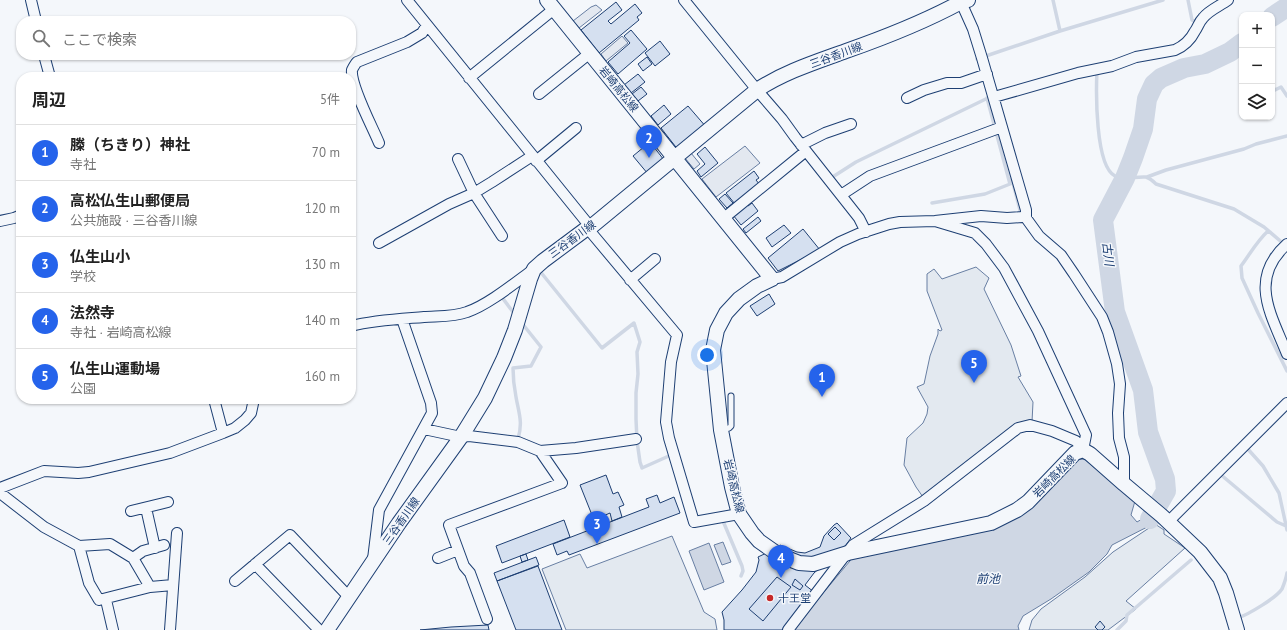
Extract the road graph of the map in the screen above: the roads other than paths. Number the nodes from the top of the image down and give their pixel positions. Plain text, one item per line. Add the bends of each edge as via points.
1 (31, 0) edge
2 (407, 0) edge
3 (686, 0) edge
4 (1228, 0) edge
5 (963, 1) edge
6 (550, 5) edge
7 (35, 16) edge
8 (427, 25) junction
9 (590, 53) junction
10 (45, 60) edge
11 (49, 72) edge
12 (352, 72) edge
13 (987, 74) junction
14 (469, 78) junction
15 (356, 88) edge
16 (757, 90) junction
17 (539, 94) dead end
18 (994, 97) junction
19 (906, 98) dead end
20 (851, 124) dead end
21 (1002, 127) junction
22 (576, 128) dead end
23 (379, 142) dead end
24 (804, 148) junction
25 (534, 158) junction
26 (674, 158) junction
27 (458, 159) dead end
28 (474, 193) junction
29 (841, 195) junction
30 (1026, 215) junction
31 (16, 217) edge
32 (724, 218) junction
33 (0, 221) edge
34 (935, 221) junction
35 (589, 227) junction
36 (866, 232) junction
37 (502, 236) dead end
38 (379, 243) dead end
39 (1287, 244) edge
40 (655, 259) dead end
41 (534, 269) junction
42 (772, 279) junction
43 (630, 280) junction
44 (402, 319) junction
45 (356, 325) edge
46 (1287, 354) edge
47 (731, 396) dead end
48 (1287, 403) edge
49 (215, 404) edge
50 (253, 404) edge
51 (424, 429) junction
52 (721, 430) junction
53 (223, 433) junction
54 (461, 437) junction
55 (636, 439) dead end
56 (1083, 450) junction
57 (540, 451) junction
58 (1124, 484) junction
59 (0, 488) edge
60 (0, 493) edge
61 (168, 502) dead end
62 (146, 508) junction
63 (131, 511) dead end
64 (739, 514) junction
65 (1165, 519) junction
66 (177, 533) dead end
67 (78, 546) junction
68 (458, 550) junction
69 (848, 553) junction
70 (133, 558) junction
71 (438, 558) dead end
72 (373, 563) junction
73 (255, 564) junction
74 (235, 581) dead end
75 (173, 585) junction
76 (150, 588) junction
77 (350, 598) junction
78 (106, 600) junction
79 (487, 619) dead end
80 (113, 630) edge
81 (170, 630) edge
82 (319, 630) edge
83 (327, 630) edge
84 (788, 630) edge
85 (1236, 630) edge

1 - 7 street
2 - 8 street
3 - 16 street
4 - 18 street via 1205,15 1190,39 1180,48 1136,57 1112,66
5 - 13 street
5 - 16 main road, 三谷香川線 via 920,23 810,64 770,81
6 - 9 main road, 岩崎高松線
6 - 14 street
8 - 12 street via 422,33 407,42 357,62
8 - 14 street
9 - 17 street
9 - 26 main road, 岩崎高松線
10 - 11 street
13 - 18 street
13 - 19 street via 961,83 947,83
14 - 25 street
15 - 23 street
16 - 24 street
16 - 26 main road, 三谷香川線
18 - 21 street
20 - 24 street via 825,133
21 - 29 street via 870,176
21 - 30 street
22 - 25 street
24 - 29 street
24 - 32 street
25 - 28 street
25 - 35 street
26 - 32 main road, 岩崎高松線
26 - 35 main road, 三谷香川線
27 - 28 street
28 - 37 street
28 - 38 street
29 - 36 street via 859,218
30 - 34 street via 1006,218 963,217
30 - 58 street via 1039,236 1061,254 1102,317 1108,332 1120,384 1118,414 1119,438 1124,457
31 - 33 street
32 - 42 main road, 岩崎高松線
34 - 36 street via 900,222
34 - 56 street via 975,233 1004,268 1038,331 1086,435
35 - 41 main road, 三谷香川線
35 - 43 street
36 - 42 street via 840,242 782,277
39 - 46 street via 1271,263 1265,283 1268,306
40 - 43 street
41 - 44 street via 488,302 466,313
41 - 54 main road, 三谷香川線 via 504,358 485,398
42 - 52 main road, 岩崎高松線 via 739,298 726,313 717,330 713,350
43 - 64 street via 677,335 671,362 666,422 694,522
44 - 45 street
44 - 51 street via 431,403 432,413
47 - 52 lane via 731,426
48 - 65 street
49 - 53 street
50 - 53 street via 251,413 245,420
51 - 54 street
51 - 72 street via 379,510
52 - 64 main road, 岩崎高松線
53 - 59 street via 170,453 89,472 44,471
54 - 57 street via 518,442
54 - 72 main road, 三谷香川線
55 - 57 street
56 - 58 main road, 岩崎高松線
56 - 69 main road, 岩崎高松線 via 1076,453 1028,502 1005,517 991,523
56 - 69 street via 1076,441 1052,432 1030,425 1018,428 924,501 853,545
57 - 68 street via 562,482 449,525
58 - 65 main road, 岩崎高松線
60 - 67 street via 44,527
61 - 62 street
62 - 63 street
62 - 70 street via 159,546 143,551
64 - 69 main road, 岩崎高松線 via 759,541 779,555 799,563 813,564
65 - 85 main road, 岩崎高松線 via 1200,552 1220,578
66 - 75 street
67 - 70 street via 110,544
67 - 78 street via 89,583 99,600
68 - 71 street
68 - 79 street via 464,566 470,573
69 - 84 street
70 - 76 street
72 - 77 main road, 三谷香川線
73 - 74 street
73 - 77 street via 290,535
73 - 82 street
75 - 76 street
75 - 81 street
76 - 78 street
77 - 83 main road, 三谷香川線
78 - 80 street

